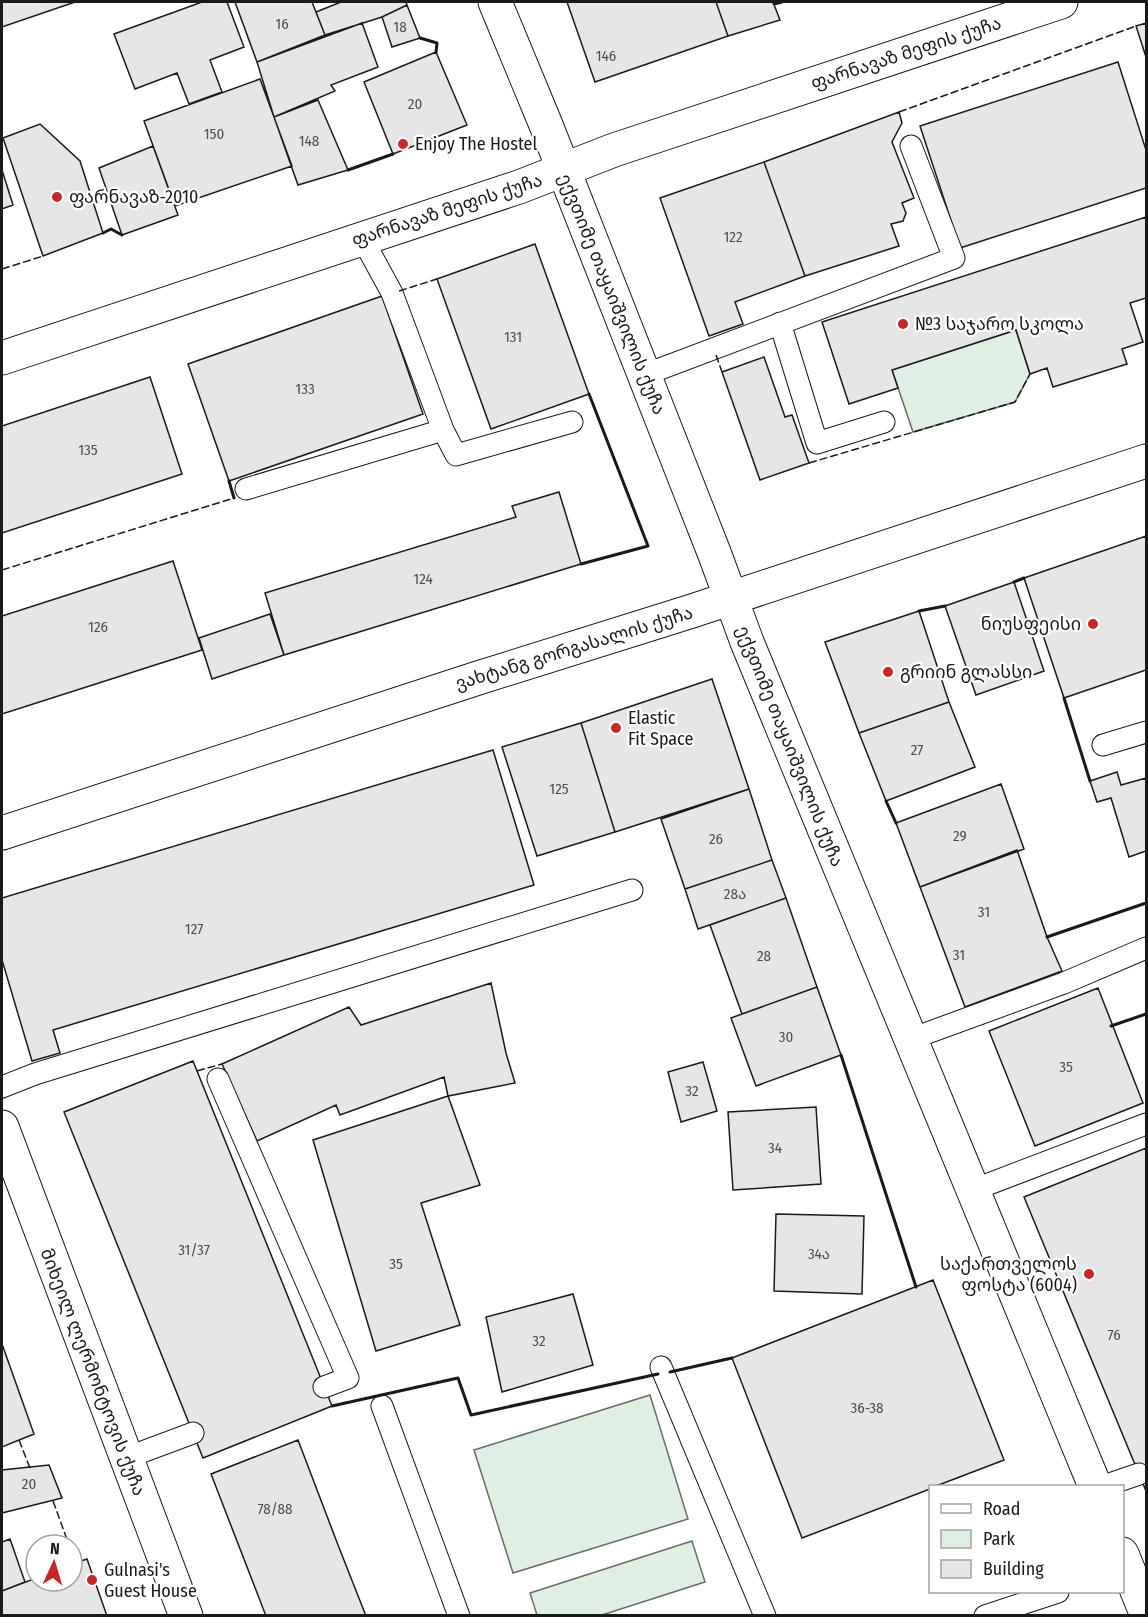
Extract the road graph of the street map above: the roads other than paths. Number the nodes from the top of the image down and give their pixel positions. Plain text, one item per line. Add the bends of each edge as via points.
1 (495, 2) edge
2 (1061, 2) edge
3 (911, 146) dead end
4 (563, 171) junction
5 (362, 238) junction
6 (780, 323) junction
7 (2, 358) edge
8 (644, 375) junction
9 (572, 422) dead end
10 (884, 422) dead end
11 (443, 429) junction
12 (1146, 461) edge
13 (246, 489) dead end
14 (731, 597) junction
15 (1146, 732) edge
16 (1103, 745) dead end
17 (2, 833) edge
18 (632, 890) dead end
19 (1146, 948) edge
20 (911, 1039) junction
21 (218, 1079) dead end
22 (2, 1087) edge
23 (1146, 1124) edge
24 (2, 1127) edge
25 (973, 1190) junction
26 (661, 1367) dead end
27 (324, 1387) dead end
28 (382, 1406) dead end
29 (193, 1433) dead end
30 (126, 1458) junction
31 (1139, 1474) dead end
32 (1095, 1485) edge
33 (1107, 1485) edge
34 (1125, 1564) edge
35 (1055, 1593) edge
36 (1146, 1613) edge
37 (186, 1616) edge
38 (459, 1616) edge
39 (765, 1616) edge
40 (985, 1616) edge

1 - 4 street, ექვთიმე თაყაიშვილის ქუჩა
2 - 4 street, ფარნავაზ მეფის ქუჩა via 614,150
3 - 6 lane via 954,258
4 - 5 street, ფარნავაზ მეფის ქუჩა
4 - 8 street, ექვთიმე თაყაიშვილის ქუჩა
5 - 7 street, ფარნავაზ მეფის ქუჩა
5 - 11 lane via 392,293
6 - 8 lane
6 - 10 lane via 817,442
8 - 14 street, ექვთიმე თაყაიშვილის ქუჩა
9 - 11 lane via 456,455
11 - 13 lane
12 - 14 street, ვახტანგ გორგასალის ქუჩა
14 - 17 street, ვახტანგ გორგასალის ქუჩა
14 - 20 street, ექვთიმე თაყაიშვილის ქუჩა
15 - 16 lane
18 - 22 lane
19 - 20 lane via 1064,983
20 - 25 street, ექვთიმე თაყაიშვილის ქუჩა
21 - 27 lane via 348,1378
23 - 25 lane
24 - 30 street, მიხეილ ლერმონტოვის ქუჩა
25 - 32 street, ექვთიმე თაყაიშვილის ქუჩა
26 - 39 lane
28 - 38 lane
29 - 30 lane
30 - 37 street, მიხეილ ლერმონტოვის ქუჩა
31 - 33 lane
34 - 36 street
35 - 40 lane

